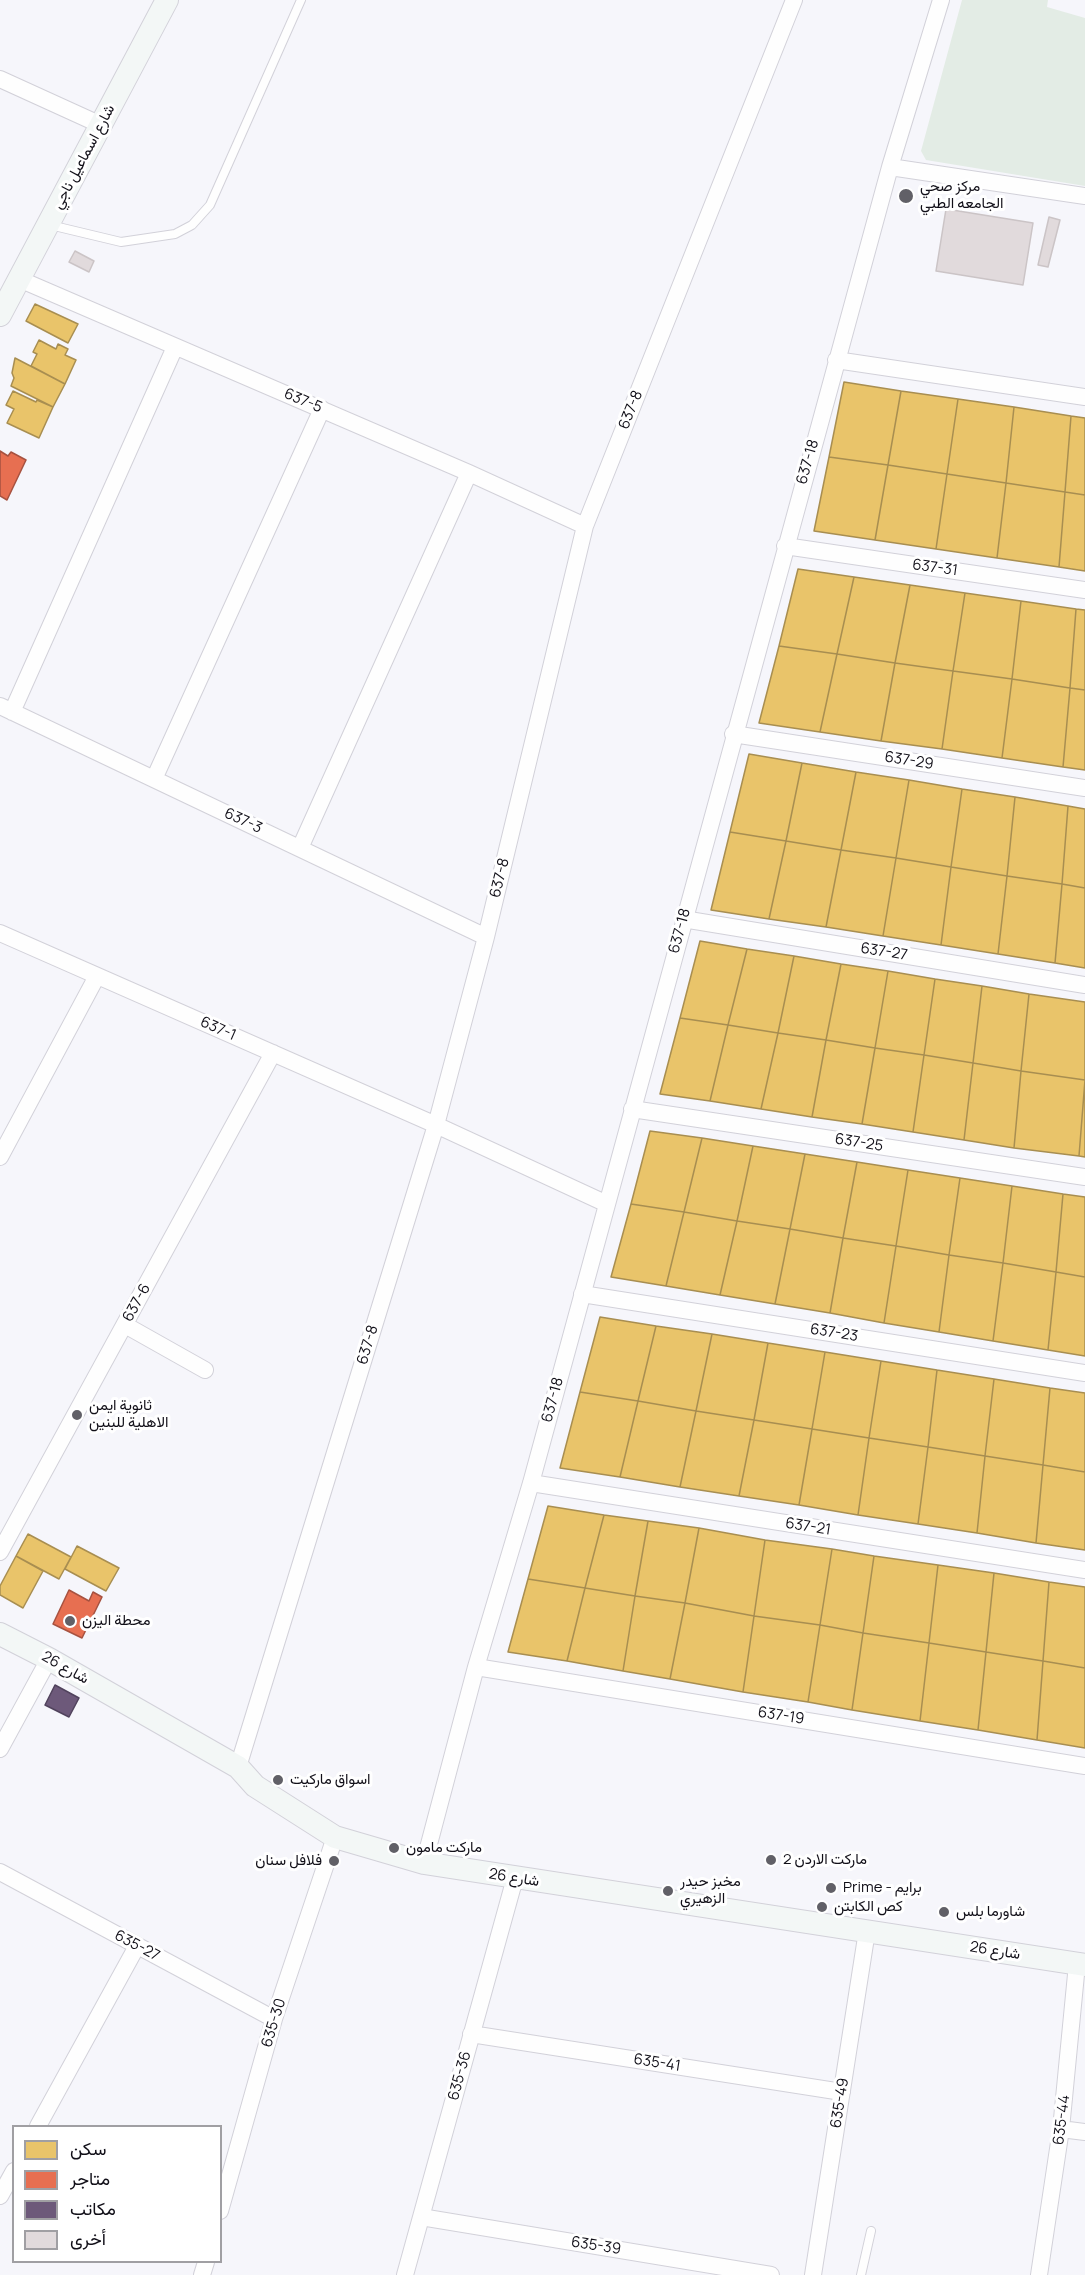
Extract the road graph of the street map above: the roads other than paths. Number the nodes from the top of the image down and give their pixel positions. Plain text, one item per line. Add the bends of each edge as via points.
1 (167, 0) edge
2 (301, 0) edge
3 (795, 0) edge
4 (941, 0) edge
5 (0, 79) edge
6 (101, 125) junction
7 (890, 167) junction
8 (1085, 196) edge
9 (48, 224) junction
10 (19, 279) junction
11 (0, 315) edge
12 (176, 347) junction
13 (837, 360) junction
14 (1085, 397) edge
15 (322, 410) junction
16 (469, 473) junction
17 (585, 526) junction
18 (785, 546) junction
19 (1085, 590) edge
20 (6, 709) edge
21 (734, 734) junction
22 (154, 779) junction
23 (1085, 788) edge
24 (300, 848) junction
25 (683, 919) junction
26 (0, 933) edge
27 (486, 937) junction
28 (97, 976) junction
29 (1085, 985) edge
30 (273, 1053) junction
31 (632, 1109) junction
32 (436, 1125) junction
33 (0, 1157) edge
34 (1085, 1177) edge
35 (607, 1204) junction
36 (582, 1294) junction
37 (125, 1325) junction
38 (205, 1370) dead end
39 (1085, 1373) edge
40 (531, 1483) junction
41 (0, 1552) edge
42 (1085, 1570) edge
43 (2, 1640) edge
44 (49, 1659) junction
45 (476, 1667) junction
46 (0, 1749) edge
47 (1085, 1766) edge
48 (238, 1767) junction
49 (335, 1837) junction
50 (424, 1863) junction
51 (0, 1872) edge
52 (515, 1878) junction
53 (867, 1931) junction
54 (137, 1946) junction
55 (1081, 1964) edge
56 (274, 2019) junction
57 (471, 2034) junction
58 (842, 2092) junction
59 (39, 2125) edge
60 (1061, 2129) junction
61 (1085, 2132) edge
62 (12, 2175) edge
63 (0, 2196) edge
64 (222, 2204) edge
65 (421, 2217) junction
66 (871, 2231) dead end
67 (405, 2275) edge
68 (771, 2275) edge
69 (813, 2275) edge
70 (861, 2275) edge
71 (1039, 2275) edge

1 - 6 street, شارع اسماعيل ناجي
2 - 9 lane via 210,205 192,225 175,234 121,242
3 - 17 street, 637-8
4 - 7 street, 637-18
5 - 6 street
6 - 9 street, شارع اسماعيل ناجي
7 - 8 street
7 - 13 street, 637-18
9 - 10 street, شارع اسماعيل ناجي
10 - 11 street, شارع اسماعيل ناجي
10 - 12 street, 637-5
12 - 15 street, 637-5
12 - 20 street
13 - 14 street
13 - 18 street, 637-18
15 - 16 street, 637-5
15 - 22 street
16 - 17 street, 637-5
16 - 24 street
17 - 27 street, 637-8
18 - 19 street, 637-31
18 - 21 street, 637-18
20 - 22 street, 637-3
21 - 23 street, 637-29
21 - 25 street, 637-18
22 - 24 street, 637-3
24 - 27 street, 637-3
25 - 29 street, 637-27
25 - 31 street, 637-18
26 - 28 street, 637-1
27 - 32 street, 637-8
28 - 30 street, 637-1
28 - 33 street
30 - 32 street, 637-1
30 - 37 street, 637-6
31 - 34 street, 637-25
31 - 35 street, 637-18
32 - 35 street, 637-1
32 - 48 street, 637-8
35 - 36 street, 637-18
36 - 39 street, 637-23
36 - 40 street, 637-18
37 - 38 street
37 - 41 street, 637-6
40 - 42 street, 637-21
40 - 45 street, 637-18
43 - 44 street, شارع 26
44 - 46 street
44 - 48 street, شارع 26
45 - 47 street, 637-19
45 - 50 street, 637-18
48 - 49 street, شارع 26 via 255,1786
49 - 50 street, شارع 26
49 - 56 street, 635-30
50 - 52 street, شارع 26
51 - 54 street, 635-27
52 - 53 street, شارع 26
52 - 57 street, 635-36
53 - 55 street, شارع 26
53 - 58 street, 635-49
54 - 56 street, 635-27
54 - 59 street
55 - 60 street, 635-44
56 - 64 street, 635-30
57 - 58 street, 635-41
57 - 65 street, 635-36
58 - 69 street, 635-49
60 - 61 street
60 - 71 street, 635-44
62 - 63 street
65 - 67 street, 635-36
65 - 68 street, 635-39
66 - 70 lane

